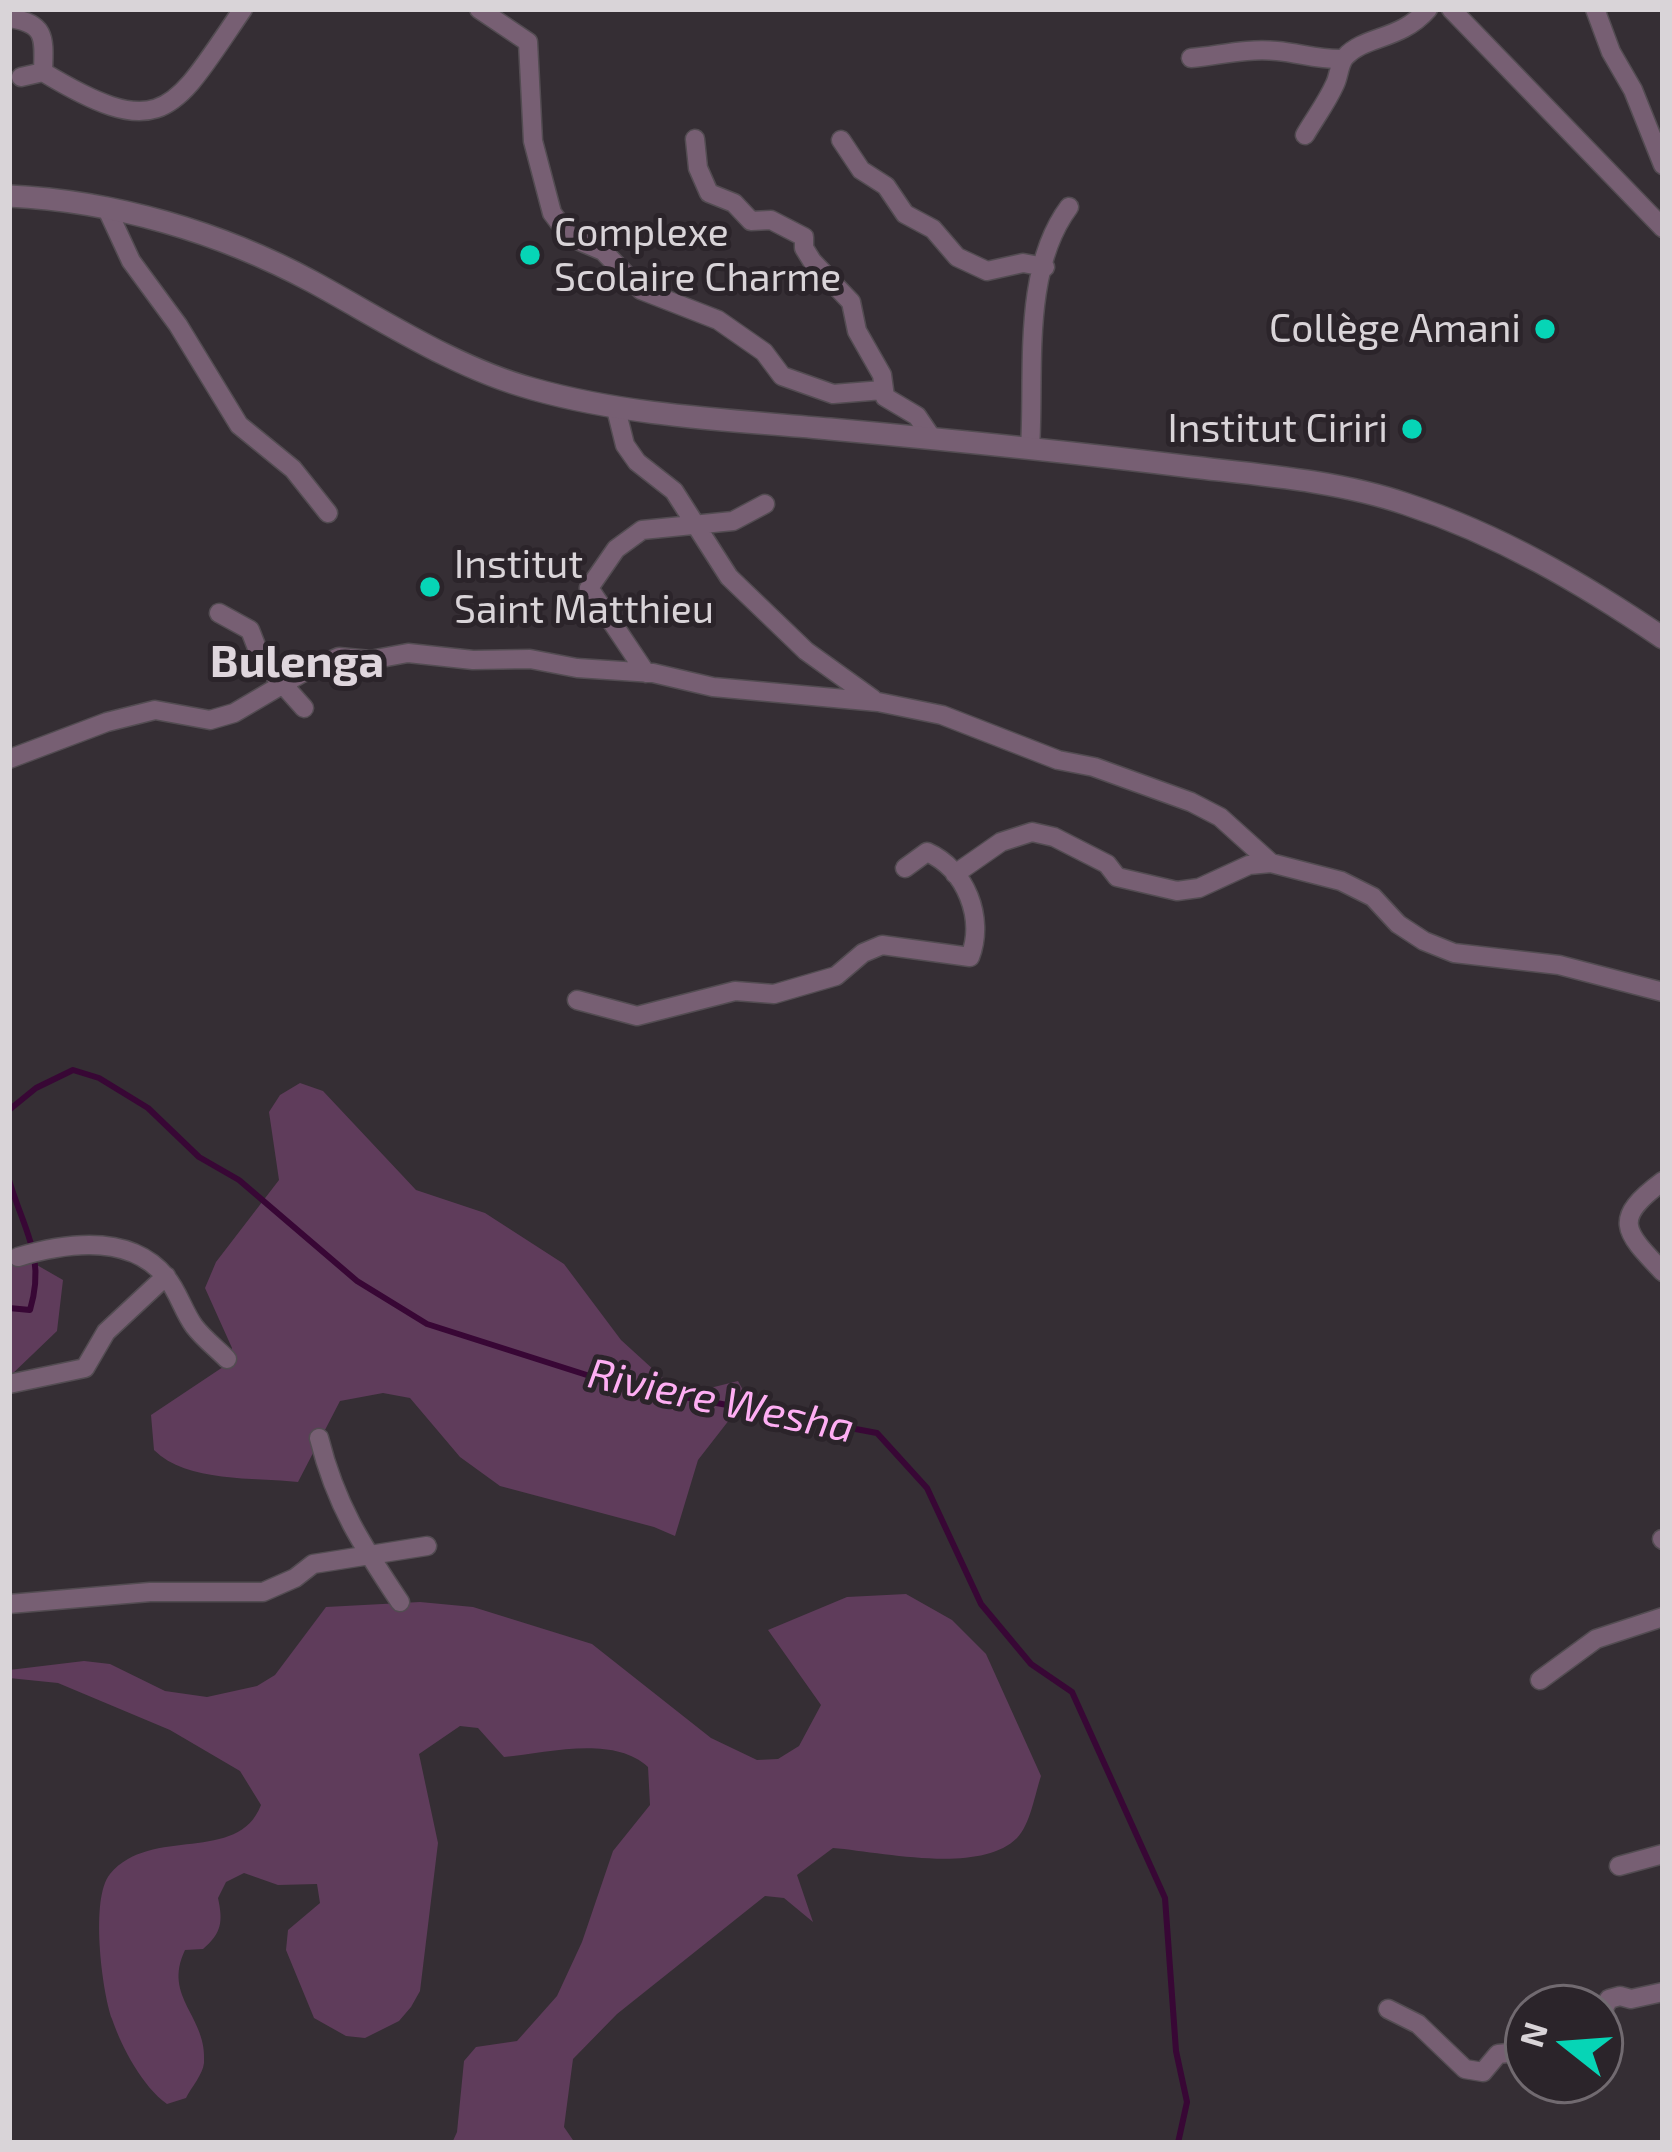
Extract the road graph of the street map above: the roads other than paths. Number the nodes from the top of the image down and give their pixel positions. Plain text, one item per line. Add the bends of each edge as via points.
1 (243, 9) edge
2 (479, 9) edge
3 (1428, 9) edge
4 (1451, 9) edge
5 (1595, 9) edge
6 (9, 17) edge
7 (1191, 58) dead end
8 (1343, 59) junction
9 (43, 72) junction
10 (21, 77) dead end
11 (1305, 135) dead end
12 (695, 139) dead end
13 (841, 140) dead end
14 (1663, 165) edge
15 (9, 196) edge
16 (106, 207) junction
17 (1069, 207) dead end
18 (1663, 228) edge
19 (1045, 267) junction
20 (883, 390) junction
21 (616, 409) junction
22 (932, 438) junction
23 (1030, 448) junction
24 (765, 504) dead end
25 (328, 512) dead end
26 (695, 527) junction
27 (219, 613) dead end
28 (1663, 638) edge
29 (646, 673) junction
30 (281, 686) junction
31 (878, 702) junction
32 (304, 708) dead end
33 (9, 760) edge
34 (1271, 863) junction
35 (905, 868) dead end
36 (955, 874) junction
37 (1663, 992) edge
38 (577, 1000) dead end
39 (1663, 1181) edge
40 (17, 1257) dead end
41 (1663, 1272) edge
42 (166, 1276) junction
43 (226, 1359) dead end
44 (9, 1384) edge
45 (319, 1438) dead end
46 (428, 1546) dead end
47 (368, 1556) junction
48 (400, 1602) dead end
49 (9, 1604) edge
50 (1663, 1617) edge
51 (1540, 1680) dead end
52 (1663, 1854) edge
53 (1619, 1866) dead end
54 (1624, 1997) edge
55 (1662, 1998) edge
56 (1388, 2008) dead end
57 (1504, 2053) edge

1 - 9 street via 174,101 153,112 134,114
2 - 20 street via 529,42 533,141 552,213 570,237 603,251 641,290 718,320 764,352 782,376 833,394
3 - 8 street via 1415,24
4 - 18 street
5 - 14 street
6 - 9 street via 43,33
7 - 8 street via 1255,50
8 - 11 street
9 - 10 street
12 - 20 street via 709,193 751,221 771,220 804,237 812,261 851,302
13 - 19 street via 861,170 957,257 987,271
15 - 16 street
16 - 21 street via 227,243 529,388
16 - 25 street via 131,261 239,425 293,469
17 - 19 street
19 - 23 street via 1033,312
20 - 22 street
21 - 22 street
21 - 26 street via 637,462 674,491
22 - 23 street
23 - 28 street via 1405,503 1577,580
24 - 26 street
26 - 29 street via 641,530 589,588
26 - 31 street via 729,577 779,627
27 - 30 street via 250,630
29 - 30 street via 408,653 339,656
29 - 31 street
30 - 32 street
30 - 33 street via 210,720 155,710
31 - 34 street via 942,716 1191,802
34 - 36 street via 1177,891 1117,877 1107,864 1031,832
34 - 37 street via 1341,881 1424,941 1454,953 1559,965
35 - 36 street via 927,852
36 - 38 street via 974,911 970,957 882,945 836,976 774,994 735,991 637,1016
39 - 41 street via 1625,1218
40 - 42 street via 114,1245
42 - 43 street via 194,1327
42 - 44 street via 106,1332 85,1368
45 - 47 street via 331,1486
46 - 47 street
47 - 48 street
47 - 49 street via 313,1564 263,1592
50 - 51 street via 1596,1639
52 - 53 street
54 - 55 street
56 - 57 street via 1418,2024 1465,2069 1484,2072

